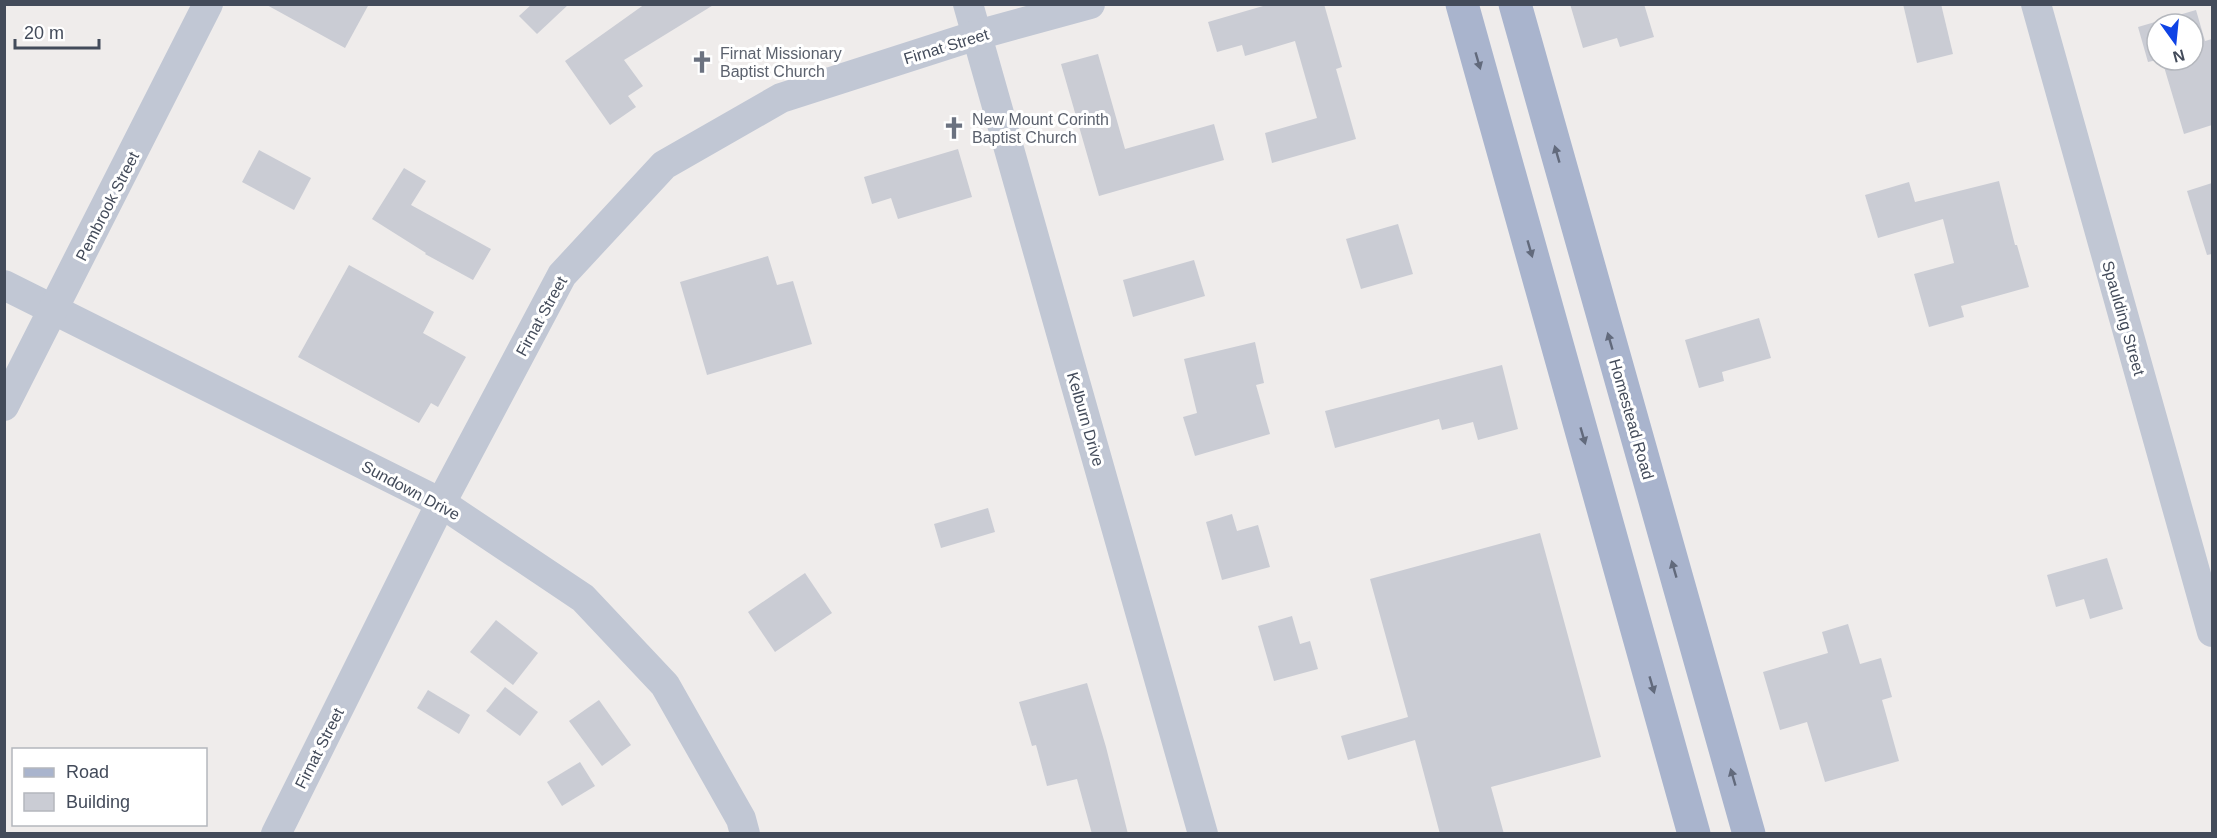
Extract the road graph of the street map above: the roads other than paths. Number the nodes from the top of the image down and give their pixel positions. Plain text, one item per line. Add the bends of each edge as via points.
1 (208, 4) edge
2 (968, 4) edge
3 (1090, 4) edge
4 (1462, 4) edge
5 (1515, 4) edge
6 (2036, 4) edge
7 (977, 35) junction
8 (4, 285) edge
9 (54, 310) junction
10 (4, 406) edge
11 (441, 503) junction
12 (1688, 618) junction
13 (2212, 632) edge
14 (1639, 639) junction
15 (276, 834) edge
16 (745, 834) edge
17 (1203, 834) edge
18 (1694, 834) edge
19 (1749, 834) edge

1 - 9 street, Pembrook Street
2 - 7 street, Kelburn Drive
3 - 7 street, Firnat Street
4 -> 14 main road
12 -> 5 main road, Homestead Road
6 - 13 street, Spaulding Street
7 - 11 street, Firnat Street via 781,98 664,165 562,275
7 - 17 street, Kelburn Drive
8 - 9 street, Sundown Drive
9 - 10 street, Pembrook Street
9 - 11 street, Sundown Drive
11 - 15 street, Firnat Street
11 - 16 street, Sundown Drive via 583,598 665,685 741,819
12 - 14 main road
19 -> 12 main road, Homestead Road
14 -> 18 main road

